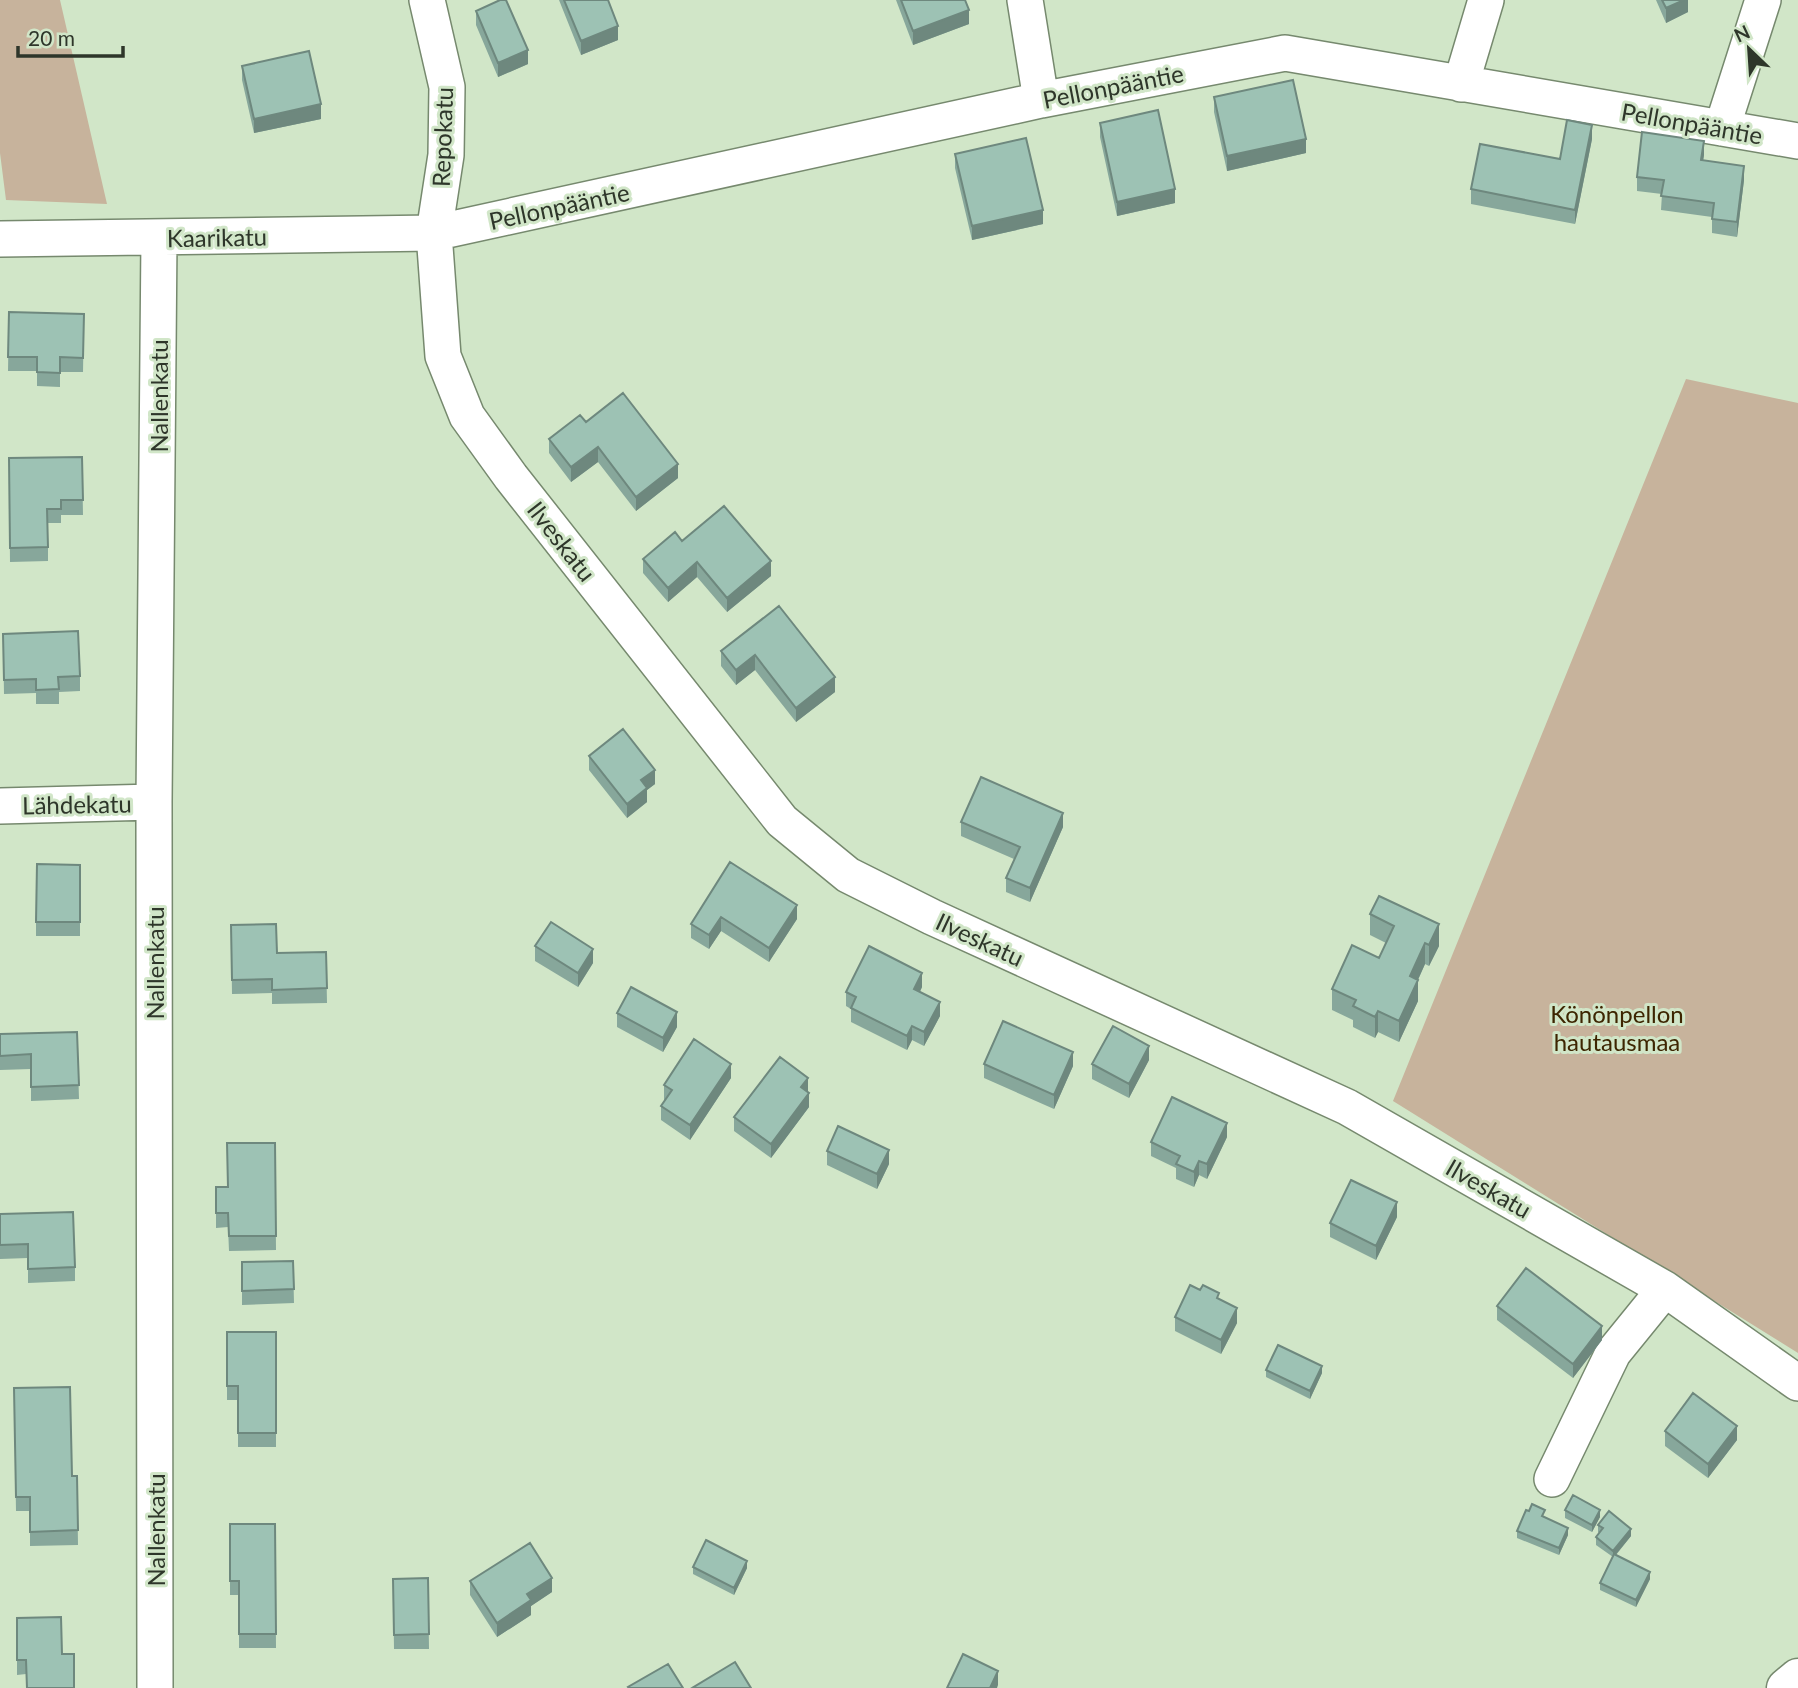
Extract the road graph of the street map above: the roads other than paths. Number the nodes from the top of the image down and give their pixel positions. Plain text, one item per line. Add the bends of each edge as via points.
1 (427, 0) edge
2 (1025, 0) edge
3 (1486, 0) edge
4 (1763, 0) edge
5 (1461, 84) junction
6 (1041, 100) junction
7 (1722, 128) junction
8 (1798, 141) edge
9 (434, 233) junction
10 (159, 238) junction
11 (0, 239) edge
12 (154, 802) junction
13 (0, 806) edge
14 (1665, 1289) junction
15 (1798, 1383) edge
16 (1552, 1479) dead end
17 (1798, 1678) edge
18 (155, 1688) edge
19 (1786, 1688) edge

1 - 9 street, Repokatu via 447,87 446,155
2 - 6 street
3 - 5 street
4 - 7 street
5 - 6 street, Pellonpääntie via 1285,53
5 - 7 street, Pellonpääntie
6 - 9 street, Pellonpääntie
7 - 8 street, Pellonpääntie
9 - 10 street, Kaarikatu
9 - 14 street, Ilveskatu via 443,356 467,416 782,821 848,874 1347,1107
10 - 11 street, Kaarikatu
10 - 12 street, Nallenkatu
12 - 13 street, Lähdekatu
12 - 18 street, Nallenkatu
14 - 15 street, Ilveskatu
14 - 16 street via 1613,1353
17 - 19 street

